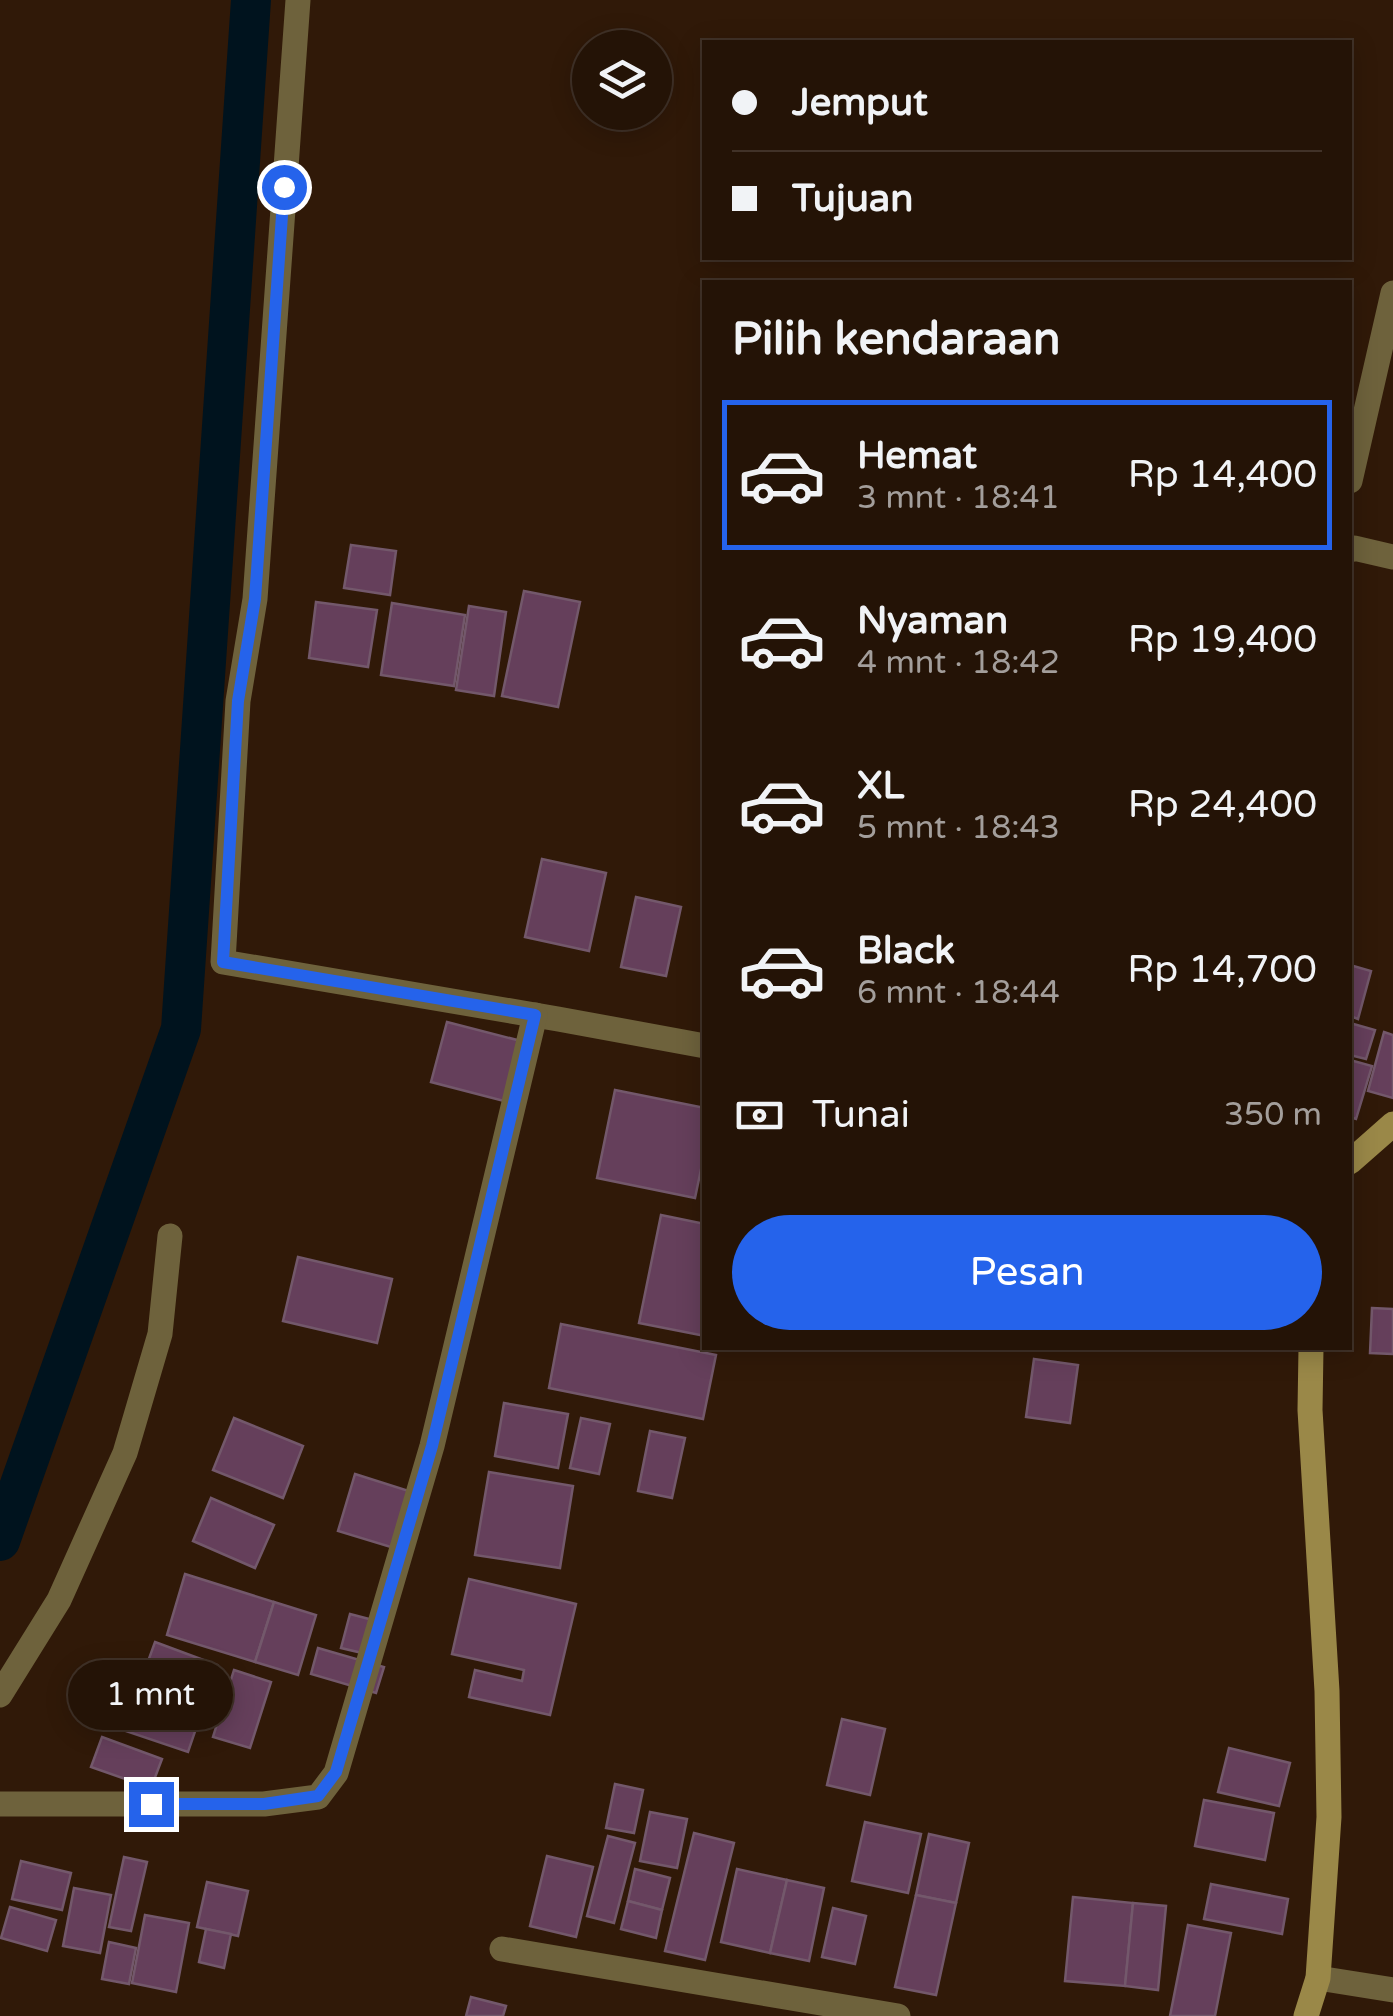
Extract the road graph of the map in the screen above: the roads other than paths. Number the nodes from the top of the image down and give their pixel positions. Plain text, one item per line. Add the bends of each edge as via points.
1 (298, 0) edge
2 (1393, 292) edge
3 (1352, 471) edge
4 (1352, 549) edge
5 (1393, 558) edge
6 (535, 1015) junction
7 (702, 1045) edge
8 (1393, 1124) edge
9 (1352, 1160) edge
10 (170, 1236) dead end
11 (1311, 1350) edge
12 (0, 1694) edge
13 (0, 1804) edge
14 (502, 1949) dead end
15 (1318, 1978) junction
16 (1393, 1990) edge
17 (898, 2016) edge
18 (1306, 2016) edge

1 - 6 street via 255,599 238,701 223,962
2 - 3 street
4 - 5 street
6 - 7 street
6 - 13 street via 432,1446 336,1772 318,1796 264,1804
8 - 9 street
10 - 12 street via 160,1334 125,1454 59,1600
11 - 15 street via 1327,1691
14 - 17 street
15 - 16 street
15 - 18 street

